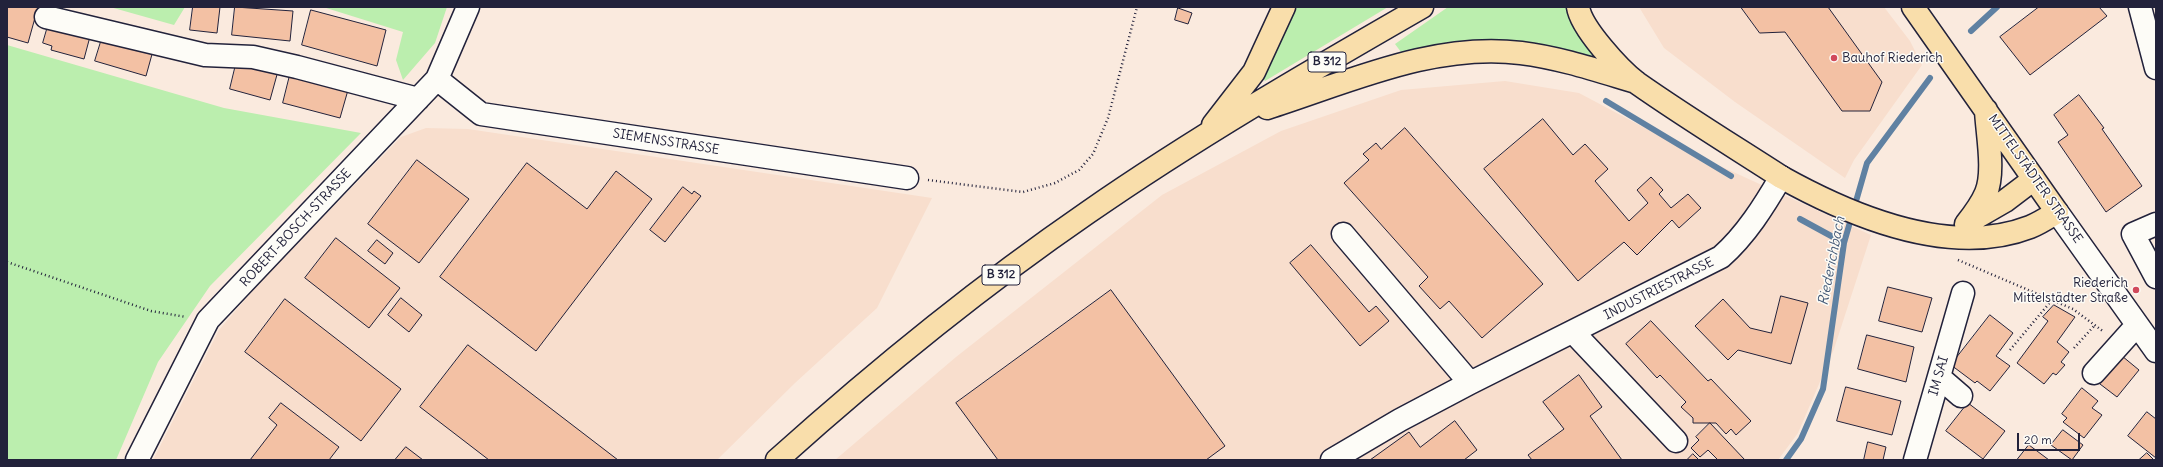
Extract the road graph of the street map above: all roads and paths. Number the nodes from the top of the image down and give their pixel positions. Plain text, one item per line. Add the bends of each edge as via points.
1 (468, 7) edge
2 (1137, 7) edge
3 (1284, 7) edge
4 (1422, 7) edge
5 (1578, 7) edge
6 (1913, 7) edge
7 (2140, 7) edge
8 (46, 17) dead end
9 (2156, 68) edge
10 (437, 79) junction
11 (1636, 82) junction
12 (418, 100) junction
13 (1986, 110) junction
14 (1232, 119) junction
15 (1204, 136) junction
16 (1781, 177) junction
17 (907, 178) joint
18 (2034, 179) junction
19 (2057, 212) junction
20 (1966, 224) junction
21 (2156, 224) edge
22 (1932, 233) junction
23 (1343, 234) dead end
24 (1957, 260) dead end
25 (7, 262) edge
26 (2156, 277) edge
27 (1963, 292) dead end
28 (2052, 300) junction
29 (208, 320) junction
30 (2095, 325) junction
31 (2137, 325) junction
32 (1573, 332) junction
33 (2120, 343) junction
34 (2074, 348) dead end
35 (2010, 350) dead end
36 (2156, 351) edge
37 (2094, 373) dead end
38 (1939, 377) junction
39 (1470, 383) junction
40 (1961, 396) dead end
41 (1676, 441) dead end
42 (143, 457) edge
43 (777, 460) edge
44 (1332, 460) edge
45 (1915, 460) edge

1 - 10 street, ROBERT-BOSCH-STRASSE
2 - 17 path via 1108,118 1093,154 1080,170 1055,183 1024,192
3 - 15 main road via 1254,72
4 - 14 main road, B 312
5 - 11 main road via 1579,14 1599,45
6 - 13 main road, MITTELSTÄDTER STRASSE
7 - 9 street
8 - 12 street via 205,55 253,57
10 - 12 street, ROBERT-BOSCH-STRASSE
10 - 17 street, SIEMENSSTRASSE via 481,114
11 - 14 main road via 1566,62 1521,53 1451,54 1416,60
11 - 16 main road
12 - 29 street, ROBERT-BOSCH-STRASSE
13 - 18 main road, MITTELSTÄDTER STRASSE
13 - 20 main road via 1989,181 1987,192 1978,209
14 - 15 main road, B 312
15 - 43 main road, B 312 via 1088,212 980,291 865,382
16 - 22 main road via 1832,204 1910,231
16 - 32 street, INDUSTRIESTRASSE via 1736,244 1721,257
18 - 19 main road, MITTELSTÄDTER STRASSE
18 - 20 main road via 2005,201
19 - 22 main road via 2031,226 1995,235 1953,236
19 - 31 street, MITTELSTÄDTER STRASSE
20 - 22 main road
21 - 26 street via 2133,234
23 - 39 street
24 - 28 path
25 - 29 path via 151,311
27 - 38 street, IM SAI
28 - 30 path via 2073,309
28 - 35 path
29 - 42 street, ROBERT-BOSCH-STRASSE
30 - 33 path
30 - 34 path
31 - 33 street
31 - 36 street, MITTELSTÄDTER STRASSE
32 - 39 street, INDUSTRIESTRASSE
32 - 41 street
33 - 37 street
38 - 40 street
38 - 45 street, IM SAI
39 - 44 street, INDUSTRIESTRASSE

